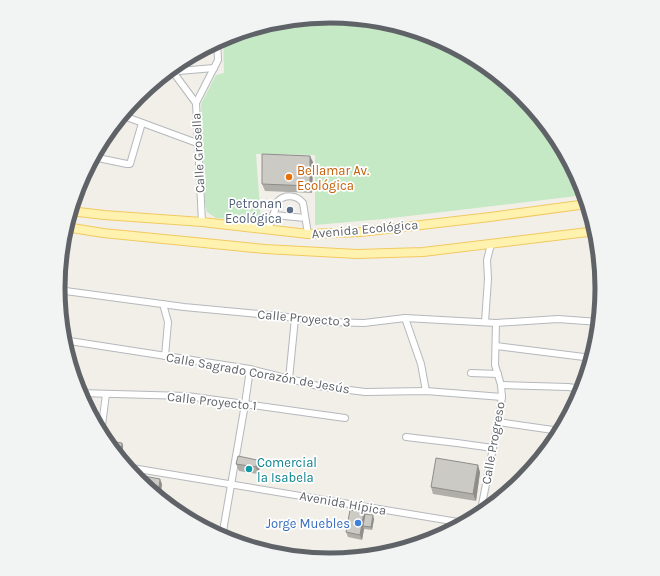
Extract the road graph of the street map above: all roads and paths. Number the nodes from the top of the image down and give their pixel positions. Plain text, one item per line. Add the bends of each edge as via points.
1 (217, 48) edge
2 (214, 68) junction
3 (181, 70) edge
4 (174, 74) edge
5 (196, 103) junction
6 (128, 117) edge
7 (142, 123) junction
8 (198, 143) junction
9 (99, 158) edge
10 (582, 205) edge
11 (76, 212) edge
12 (274, 215) junction
13 (305, 218) junction
14 (202, 222) junction
15 (72, 228) edge
16 (268, 230) junction
17 (589, 232) edge
18 (308, 234) junction
19 (491, 244) junction
20 (65, 291) edge
21 (163, 304) junction
22 (295, 318) junction
23 (405, 318) junction
24 (593, 321) edge
25 (485, 322) junction
26 (496, 323) junction
27 (70, 341) edge
28 (496, 346) junction
29 (165, 356) junction
30 (586, 357) edge
31 (250, 369) junction
32 (471, 373) dead end
33 (498, 374) junction
34 (288, 379) junction
35 (501, 385) junction
36 (575, 388) edge
37 (426, 391) junction
38 (87, 393) edge
39 (106, 394) junction
40 (502, 397) junction
41 (246, 404) junction
42 (345, 418) dead end
43 (102, 422) edge
44 (498, 422) junction
45 (553, 430) edge
46 (406, 438) dead end
47 (493, 448) junction
48 (137, 469) edge
49 (232, 484) junction
50 (482, 504) edge
51 (455, 521) edge
52 (223, 530) edge

1 - 2 street via 218,60
2 - 3 street
2 - 5 street
4 - 5 street, Calle Grosella
5 - 8 street, Calle Grosella
6 - 7 street
7 - 8 street
7 - 9 street via 130,164
8 - 14 street, Calle Grosella
10 - 18 main road, Avenida Ecológica via 361,232
11 - 14 main road, Avenida Ecológica
12 - 13 street
12 - 13 street via 278,201 292,196 303,203
12 - 16 street
13 - 18 street
14 - 16 main road, Avenida Ecológica
15 - 19 main road via 310,252 357,254 423,252
16 - 18 main road, Avenida Ecológica
17 - 19 main road
19 - 25 street via 487,260
20 - 21 street, Calle Proyecto 3
21 - 22 street, Calle Proyecto 3
21 - 29 street via 168,322
22 - 23 street, Calle Proyecto 3 via 364,323
22 - 34 street
23 - 25 street, Calle Proyecto 3
23 - 37 street via 421,364
24 - 26 street, Calle Proyecto 3 via 563,318
25 - 26 street, Calle Proyecto 3
26 - 28 street, Calle Progreso
27 - 29 street, Calle Sagrado Corazón de Jesús
28 - 30 street
28 - 33 street, Calle Progreso via 495,365
29 - 31 street, Calle Sagrado Corazón de Jesús
31 - 34 street, Calle Sagrado Corazón de Jesús
31 - 41 street
32 - 33 street
33 - 35 street, Calle Progreso
34 - 37 street, Calle Sagrado Corazón de Jesús via 365,392
35 - 36 street
35 - 40 street, Calle Progreso
37 - 40 street, Calle Sagrado Corazón de Jesús
38 - 39 street, Calle Proyecto 1
39 - 41 street, Calle Proyecto 1 via 187,396
39 - 43 street
40 - 44 street, Calle Progreso
41 - 42 street, Calle Proyecto 1
41 - 49 street
44 - 45 street
44 - 47 street, Calle Progreso
46 - 47 street
47 - 50 street, Calle Progreso
48 - 49 street, Avenida Hípica
49 - 51 street, Avenida Hípica
49 - 52 street

